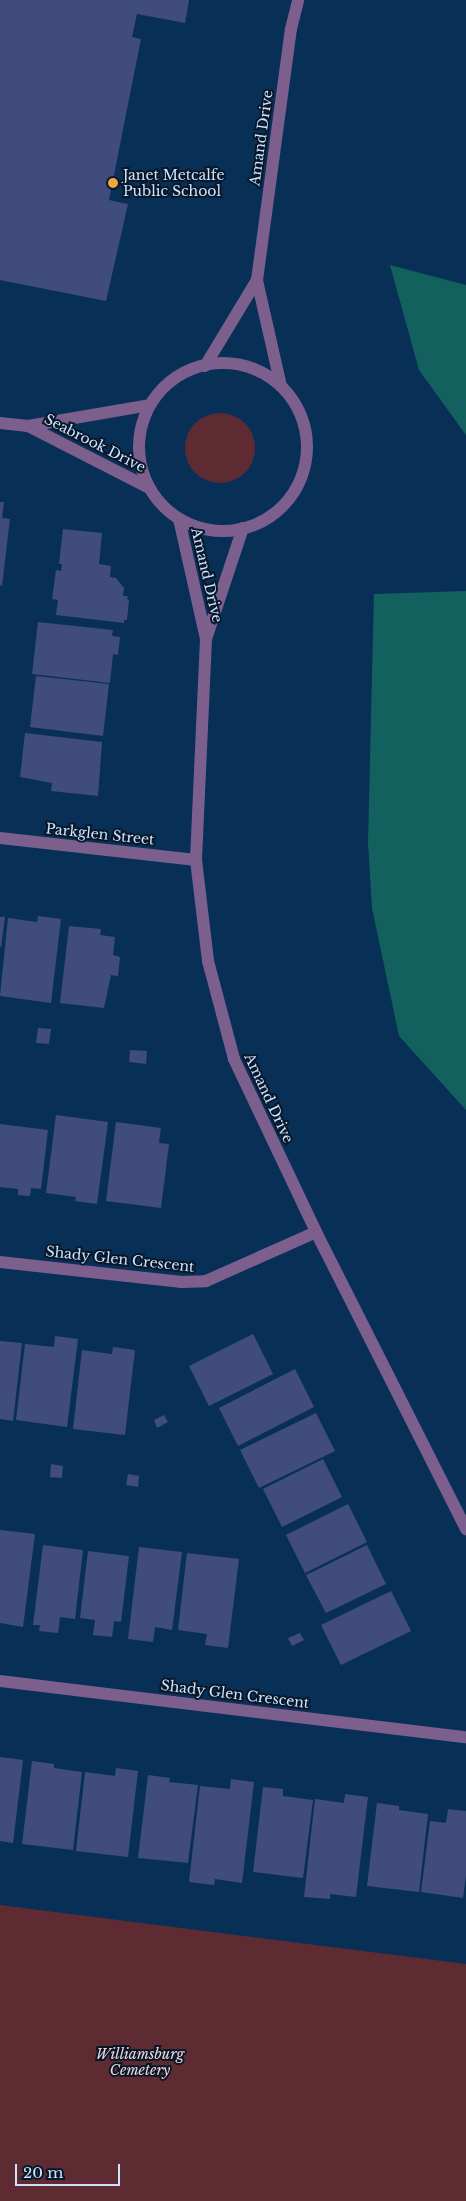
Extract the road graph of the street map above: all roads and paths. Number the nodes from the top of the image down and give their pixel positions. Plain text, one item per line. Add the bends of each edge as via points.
1 (298, 0) edge
2 (257, 280) junction
3 (204, 366) junction
4 (280, 386) junction
5 (149, 405) junction
6 (0, 423) edge
7 (28, 426) junction
8 (149, 488) junction
9 (179, 519) junction
10 (243, 528) junction
11 (206, 639) junction
12 (0, 838) edge
13 (196, 860) junction
14 (316, 1232) junction
15 (0, 1262) edge
16 (466, 1530) edge
17 (0, 1681) edge
18 (466, 1737) edge

1 - 2 street, Amand Drive via 290,29
2 - 3 street, Amand Drive
2 - 4 street, Amand Drive
3 - 4 street via 221,363 242,365 263,372
3 - 5 street via 179,374
4 - 10 street via 294,402 303,422 307,445 304,467 296,488 282,506 264,520
5 - 7 street, Seabrook Drive
5 - 8 street via 141,425 138,446 141,468
6 - 7 street, Seabrook Drive
7 - 8 street, Seabrook Drive
8 - 9 street
9 - 10 street via 199,527 220,530
9 - 11 street, Amand Drive
10 - 11 street, Amand Drive
11 - 13 street, Amand Drive
12 - 13 street, Parkglen Street
13 - 14 street, Amand Drive via 208,961 234,1058
14 - 15 street, Shady Glen Crescent via 206,1281 182,1282
14 - 16 street, Amand Drive
17 - 18 street, Shady Glen Crescent

